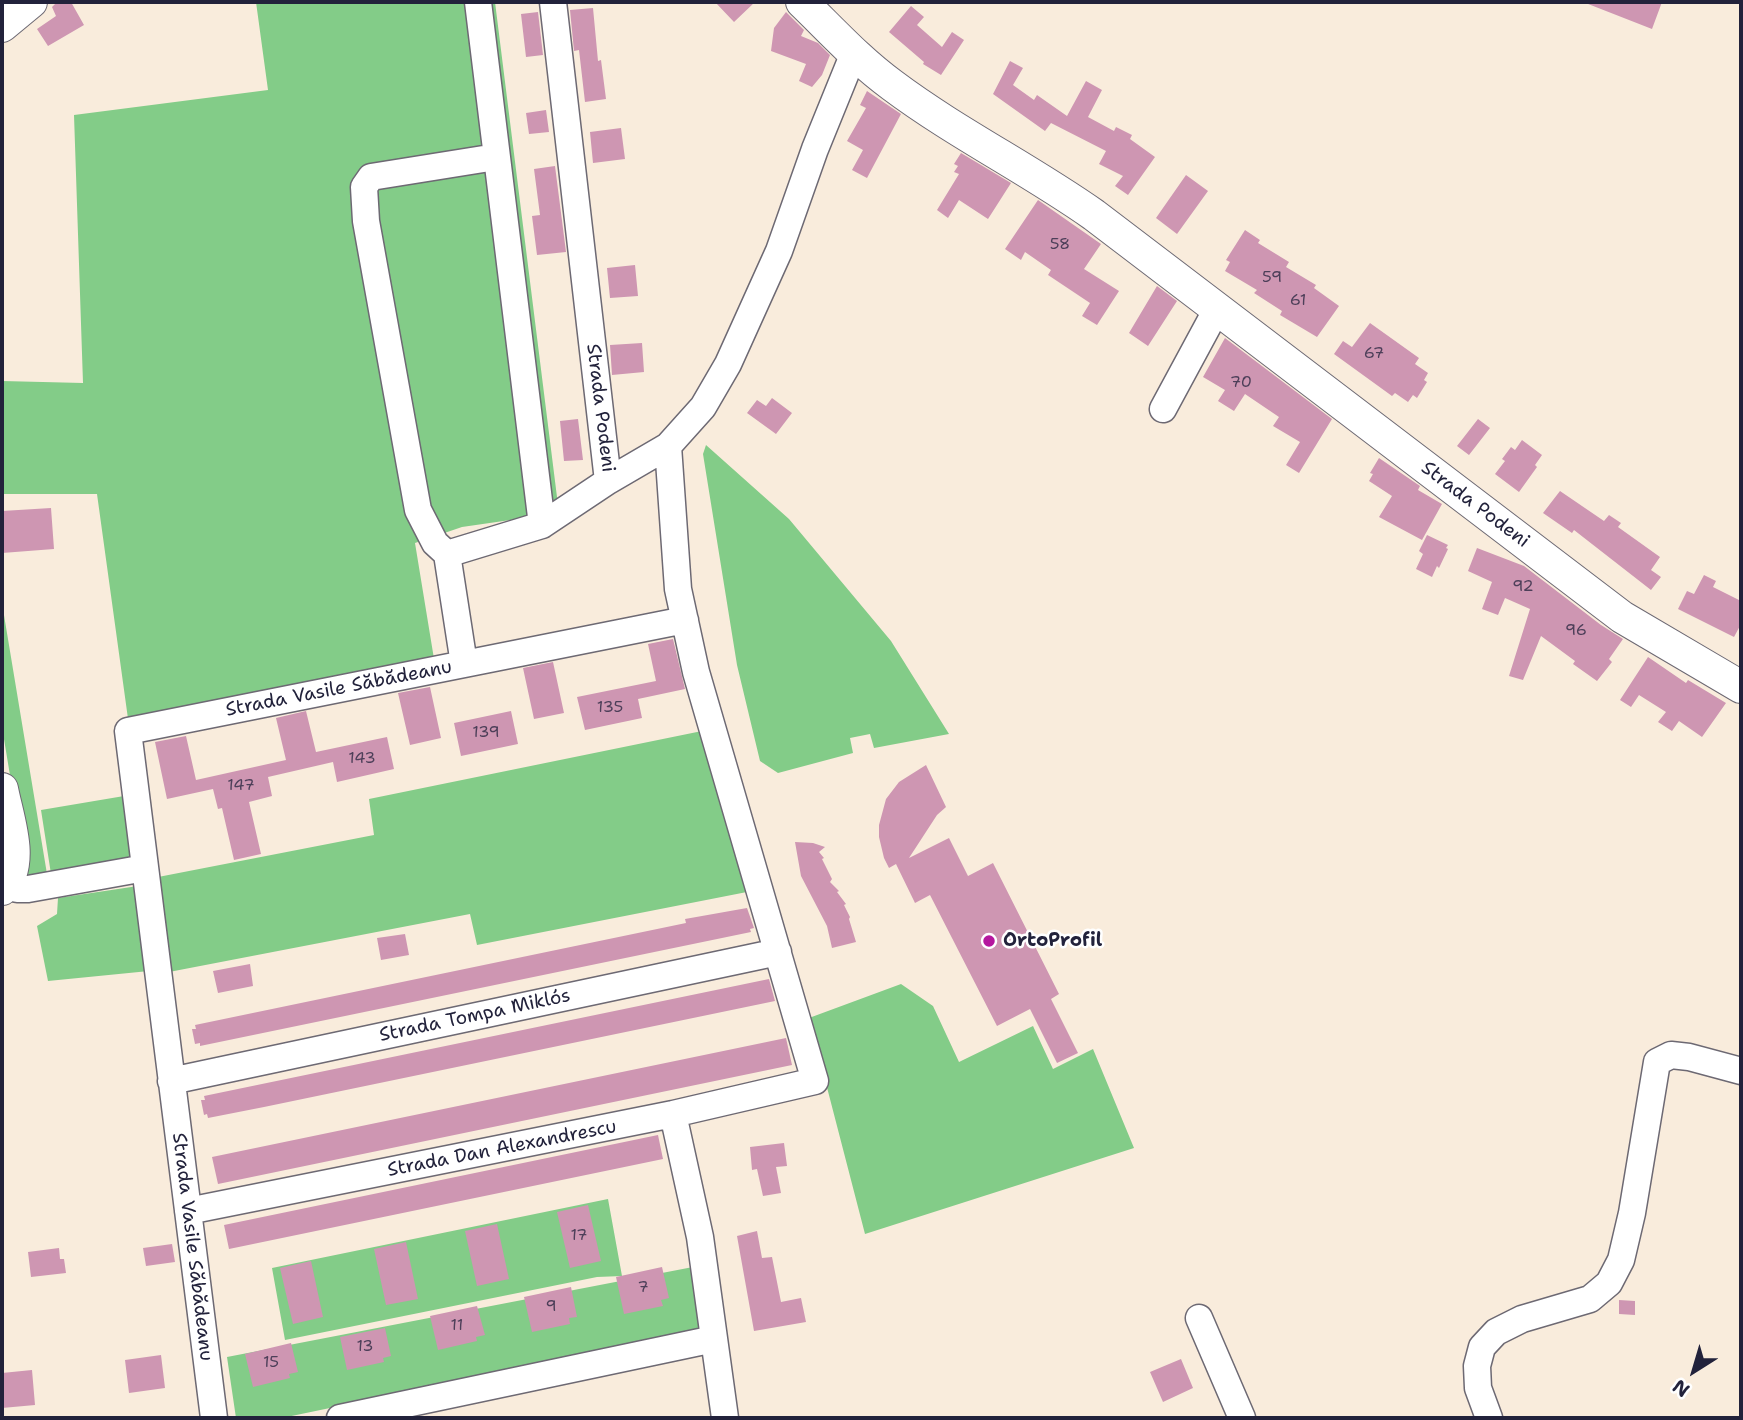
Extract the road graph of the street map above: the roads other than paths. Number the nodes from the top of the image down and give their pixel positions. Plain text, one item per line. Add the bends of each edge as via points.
1 (31, 2) edge
2 (478, 2) edge
3 (553, 2) edge
4 (802, 2) edge
5 (2, 26) edge
6 (854, 53) junction
7 (496, 157) junction
8 (1217, 309) junction
9 (1163, 409) dead end
10 (668, 446) junction
11 (608, 481) junction
12 (541, 525) junction
13 (447, 554) junction
14 (685, 620) junction
15 (464, 664) junction
16 (1741, 687) edge
17 (2, 789) edge
18 (145, 868) junction
19 (3, 887) edge
20 (778, 952) junction
21 (1741, 1071) edge
22 (171, 1081) junction
23 (673, 1114) junction
24 (188, 1211) junction
25 (1199, 1318) dead end
26 (714, 1339) junction
27 (214, 1418) edge
28 (340, 1418) edge
29 (725, 1418) edge
30 (1242, 1418) edge
31 (1489, 1418) edge

1 - 5 main road
2 - 7 street
3 - 11 street, Strada Podeni
4 - 6 main road, Strada Podeni
6 - 8 main road, Strada Podeni via 891,85 1052,185
6 - 10 street, Strada Podeni via 779,251 728,364 703,407
7 - 12 street
7 - 13 street via 371,177 364,187 366,221 418,510 435,543
8 - 9 street
8 - 16 main road, Strada Podeni via 1622,617
10 - 11 street, Strada Podeni
10 - 14 street via 678,589
11 - 12 street
12 - 13 street
13 - 15 street
14 - 15 street, Strada Vasile Săbădeanu
14 - 20 street
15 - 18 street, Strada Vasile Săbădeanu via 128,732
17 - 19 main road via 14,855
18 - 19 street via 28,889
18 - 22 street, Strada Vasile Săbădeanu
20 - 22 street, Strada Tompa Miklós
20 - 23 street, Strada Dan Alexandrescu via 815,1081
21 - 31 street via 1671,1055 1657,1062 1621,1260 1609,1283 1590,1299 1522,1319 1496,1332 1482,1347 1478,1388
22 - 24 street, Strada Vasile Săbădeanu
23 - 24 street, Strada Dan Alexandrescu
23 - 26 street via 695,1210
24 - 27 street, Strada Vasile Săbădeanu
25 - 30 street
26 - 28 street
26 - 29 street

